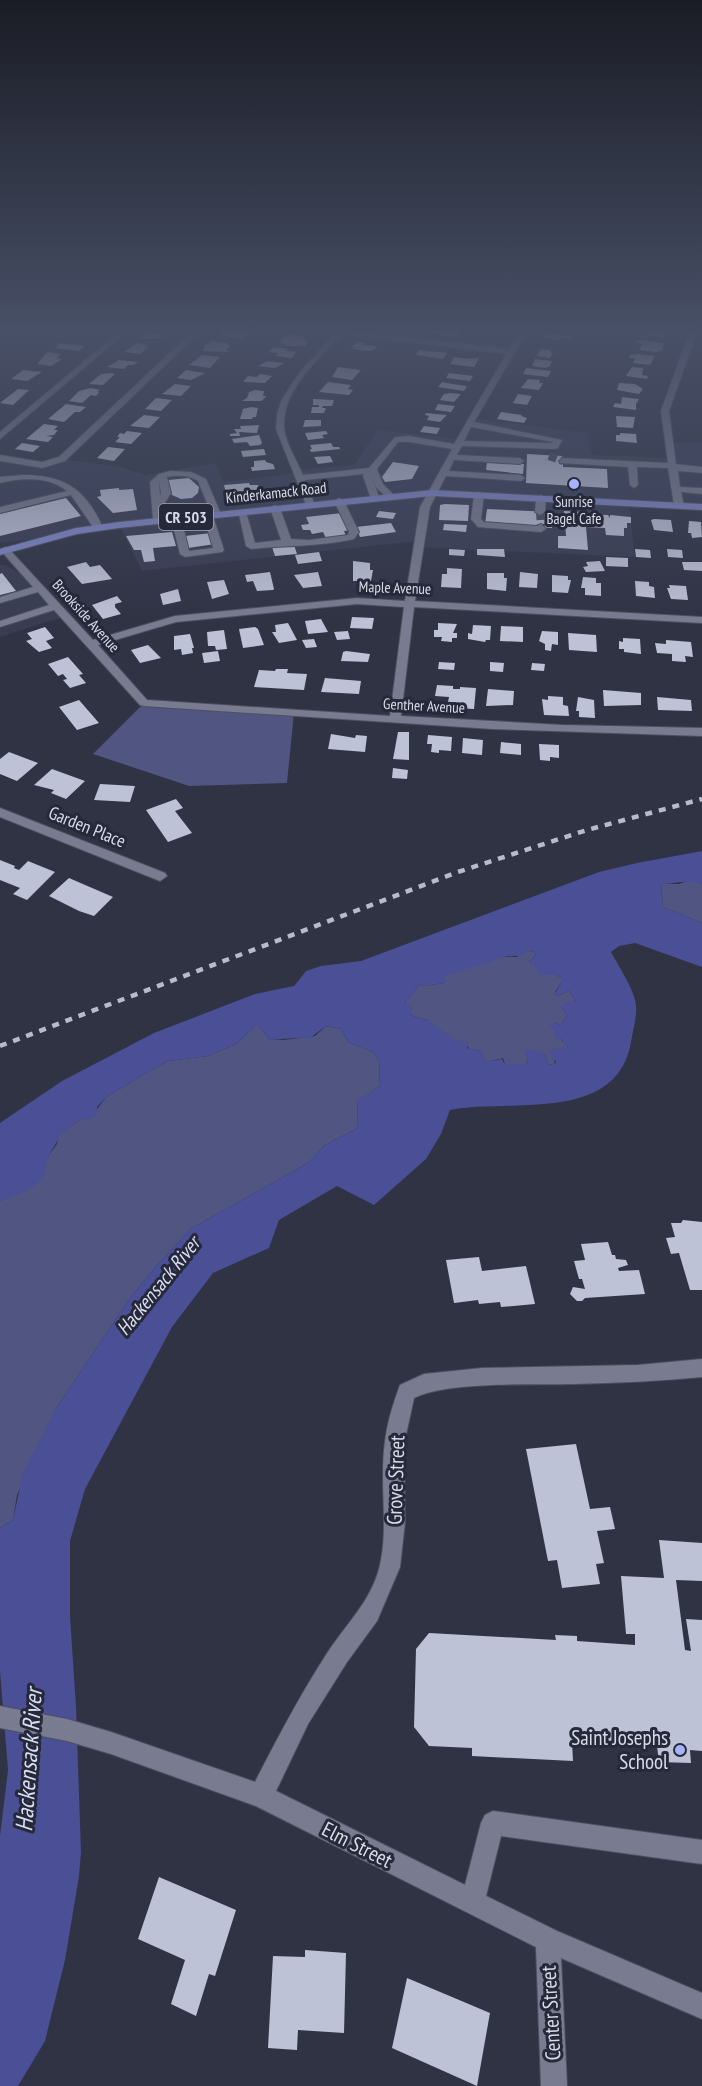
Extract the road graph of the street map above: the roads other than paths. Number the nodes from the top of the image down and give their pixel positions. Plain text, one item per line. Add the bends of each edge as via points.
1 (95, 427) edge
2 (280, 427) edge
3 (467, 427) edge
4 (486, 427) edge
5 (666, 427) edge
6 (489, 428) junction
7 (458, 445) junction
8 (481, 445) junction
9 (452, 457) junction
10 (0, 458) edge
11 (480, 459) junction
12 (520, 461) dead end
13 (562, 461) tunnel mouth
14 (632, 464) junction
15 (674, 467) junction
16 (374, 470) junction
17 (702, 470) edge
18 (443, 473) junction
19 (478, 475) junction
20 (299, 478) junction
21 (521, 478) dead end
22 (0, 480) edge
23 (634, 485) dead end
24 (677, 489) junction
25 (702, 491) edge
26 (72, 492) junction
27 (432, 493) junction
28 (479, 495) junction
29 (390, 496) junction
30 (374, 497) junction
31 (541, 498) junction
32 (339, 501) junction
33 (310, 505) junction
34 (679, 505) junction
35 (702, 507) edge
36 (275, 508) junction
37 (0, 510) edge
38 (241, 512) junction
39 (540, 512) tunnel mouth
40 (212, 515) junction
41 (176, 518) junction
42 (158, 520) junction
43 (541, 527) dead end
44 (98, 528) junction
45 (286, 542) junction
46 (2, 551) edge
47 (40, 588) junction
48 (0, 600) edge
49 (410, 603) junction
50 (56, 606) junction
51 (702, 620) edge
52 (0, 624) edge
53 (91, 644) junction
54 (144, 703) joint
55 (395, 720) junction
56 (702, 732) edge
57 (0, 812) edge
58 (160, 876) dead end
59 (702, 1368) edge
60 (0, 1717) edge
61 (261, 1796) junction
62 (702, 1852) edge
63 (472, 1903) junction
64 (548, 1940) junction
65 (702, 2006) edge
66 (554, 2086) edge

1 - 10 street via 62,459 42,465
2 - 20 street
3 - 7 street
4 - 6 street
5 - 15 street
6 - 8 street
6 - 8 street via 558,440 550,451
7 - 8 street
7 - 9 street
7 - 16 street via 399,439
9 - 11 street
9 - 18 street
11 - 12 street
11 - 19 street
13 - 14 street
14 - 15 street
14 - 23 street
15 - 17 street
15 - 24 street
16 - 20 street
16 - 29 street
16 - 30 street via 367,476
18 - 19 street
18 - 27 street
19 - 21 street
20 - 33 street
22 - 26 street via 20,477 63,483
24 - 25 street
24 - 34 street
26 - 37 street
26 - 44 street via 94,516
27 - 28 main road, Kinderkamack Road / CR 503
27 - 29 main road, Kinderkamack Road / CR 503
27 - 49 street via 421,522
28 - 31 main road, Kinderkamack Road / CR 503
28 - 43 street via 476,519 481,525
29 - 30 main road, Kinderkamack Road / CR 503
30 - 32 main road, Kinderkamack Road / CR 503
31 - 34 main road, Kinderkamack Road / CR 503
31 - 39 street
32 - 33 main road, Kinderkamack Road / CR 503
32 - 45 street via 354,532 351,537
33 - 36 main road, Kinderkamack Road / CR 503
34 - 35 main road, Kinderkamack Road / CR 503
36 - 38 main road, Kinderkamack Road / CR 503
36 - 45 street
38 - 40 main road, Kinderkamack Road / CR 503
38 - 45 street via 251,546
40 - 41 main road, Kinderkamack Road / CR 503
40 - 41 street via 219,550 185,554
40 - 42 street via 202,480 185,473 162,476 166,494 156,510
41 - 42 main road, Kinderkamack Road / CR 503
42 - 44 main road, Kinderkamack Road / CR 503
44 - 46 main road, Kinderkamack Road / CR 503
46 - 47 street, Brookside Avenue
47 - 48 street
47 - 50 street, Brookside Avenue
49 - 51 street, Maple Avenue
49 - 53 street, Maple Avenue via 357,601 192,617
49 - 55 street
50 - 52 street
50 - 53 street, Brookside Avenue
53 - 54 street, Brookside Avenue
54 - 55 street, Genther Avenue
55 - 56 street, Genther Avenue via 599,731
57 - 58 street, Garden Place
59 - 61 street, Grove Street via 638,1374 482,1377 424,1383 407,1392 394,1444 395,1522 390,1567 370,1614 300,1716
60 - 61 street, Elm Street via 100,1739
61 - 63 street, Elm Street
62 - 63 street via 493,1822
63 - 64 street, Elm Street
64 - 65 street, Elm Street
64 - 66 street, Center Street

